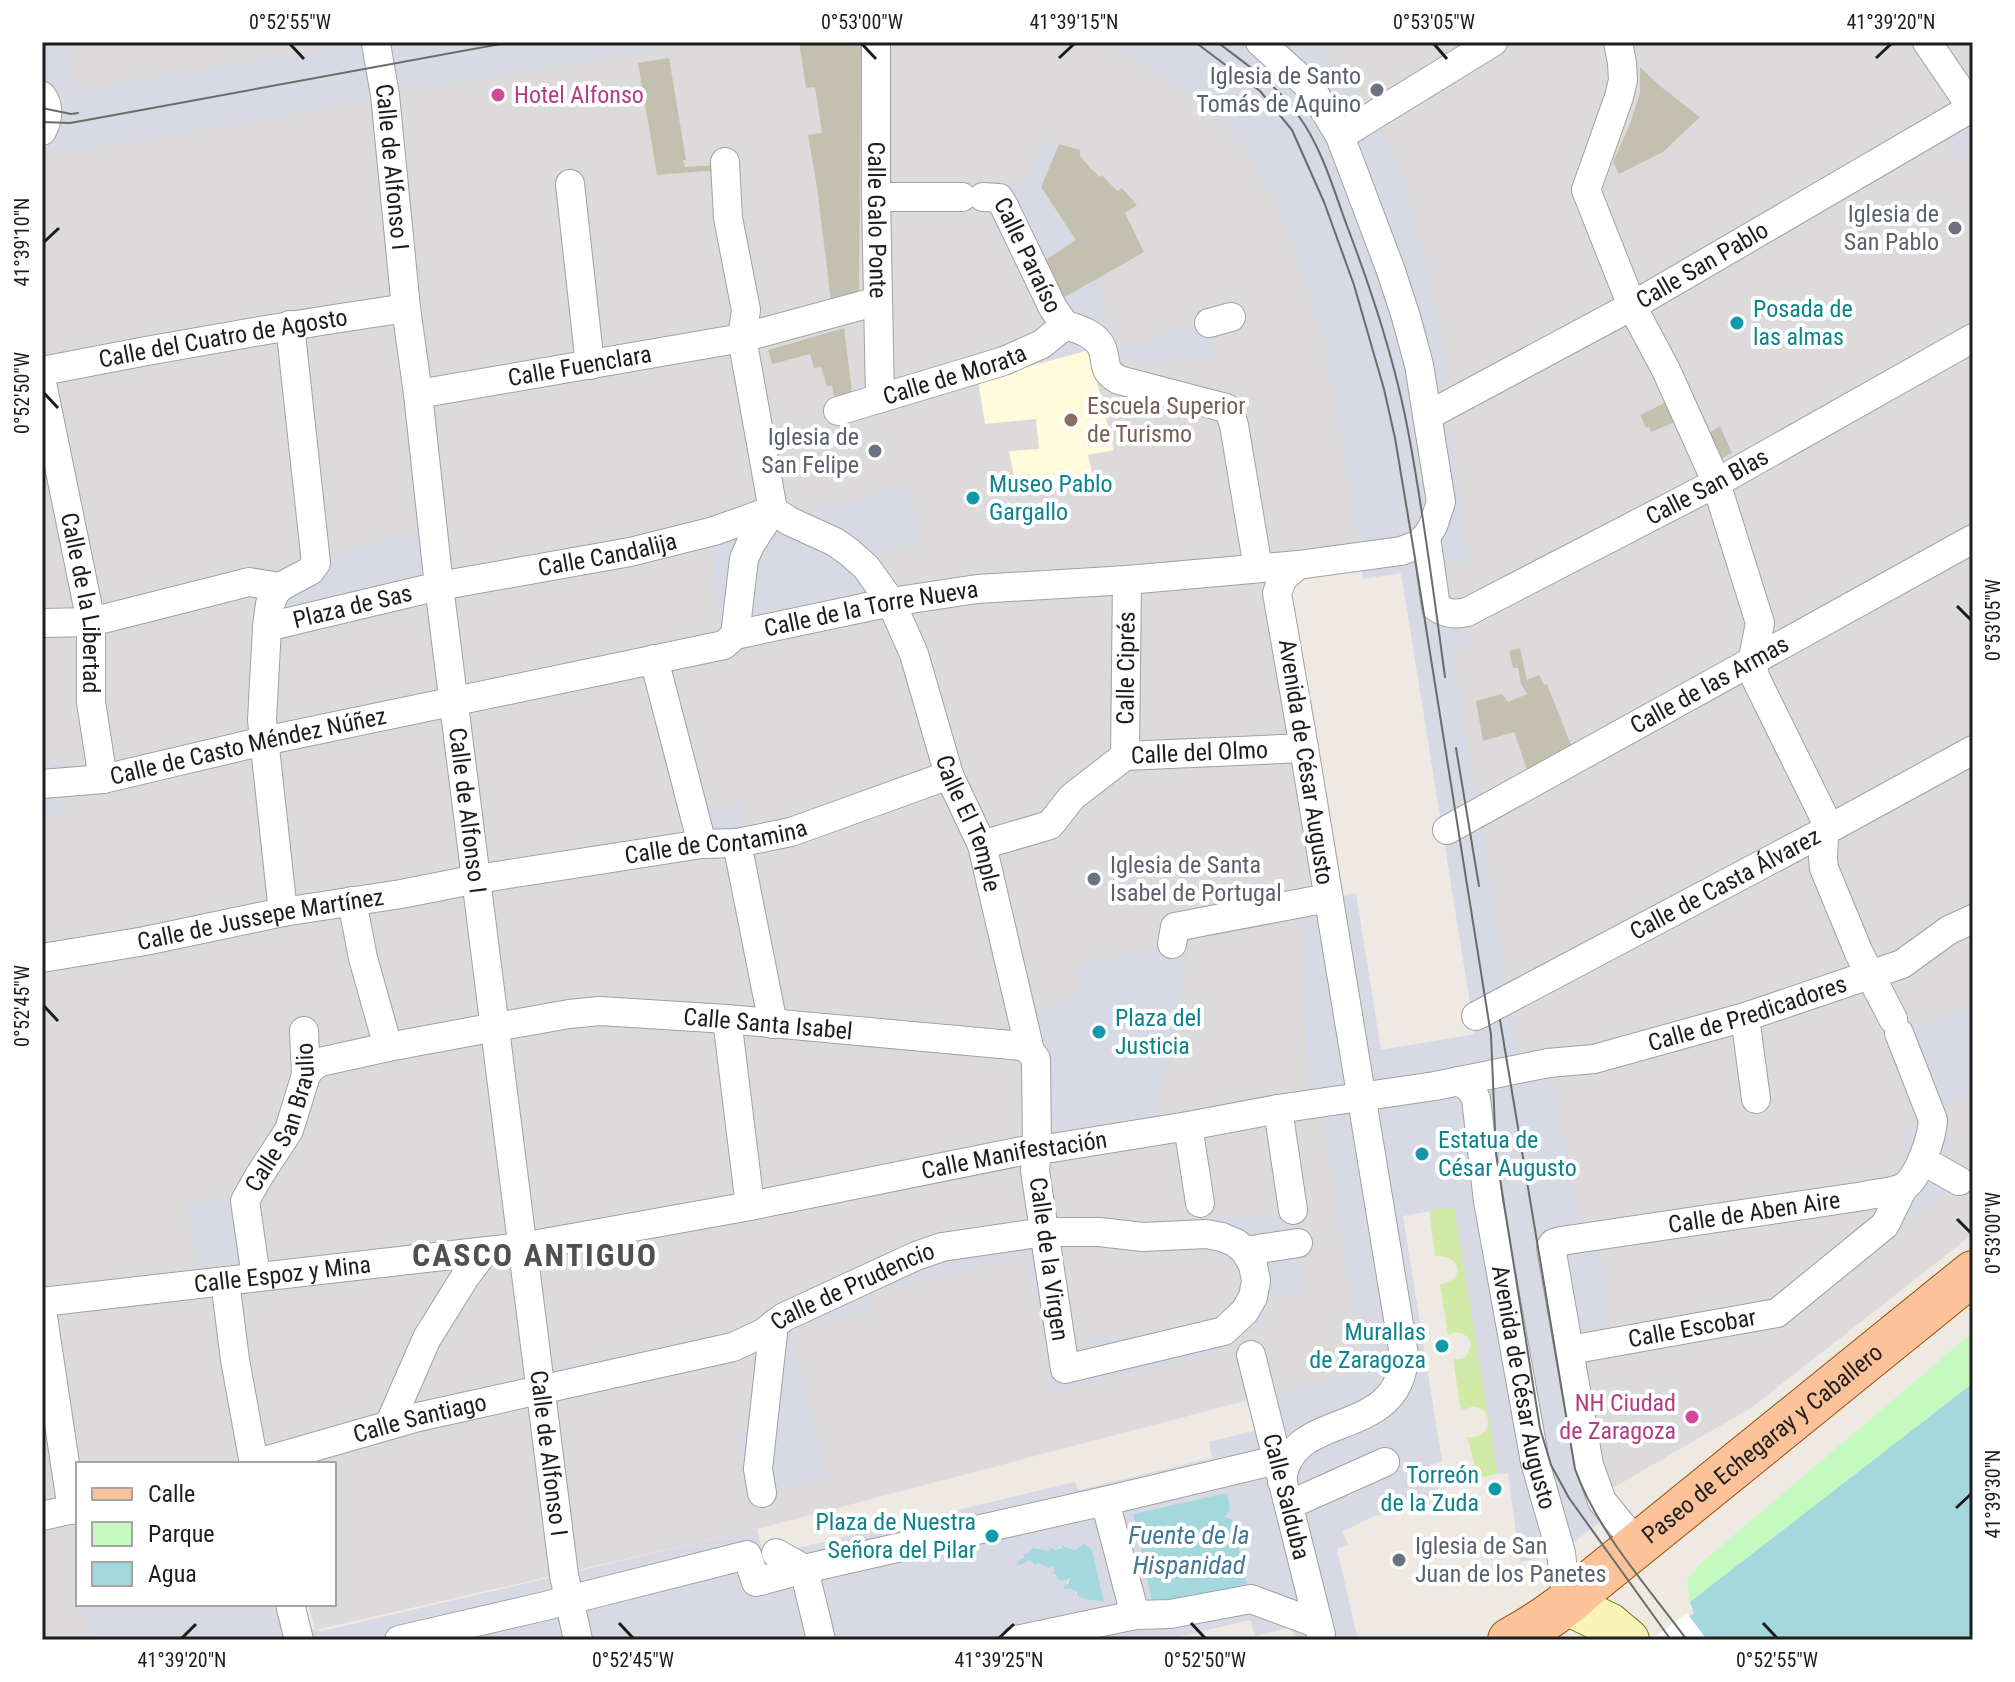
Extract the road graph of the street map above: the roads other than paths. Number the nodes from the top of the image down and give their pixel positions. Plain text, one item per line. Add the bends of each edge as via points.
1 (876, 42) edge
2 (1260, 42) edge
3 (1493, 42) edge
4 (1618, 42) edge
5 (1927, 42) edge
6 (376, 44) edge
7 (42, 96) edge
8 (1972, 107) edge
9 (42, 131) edge
10 (1340, 136) junction
11 (725, 162) dead end
12 (570, 184) dead end
13 (876, 197) junction
14 (878, 301) junction
15 (1632, 306) junction
16 (406, 308) junction
17 (290, 325) junction
18 (1065, 325) junction
19 (742, 338) junction
20 (1973, 338) edge
21 (590, 365) junction
22 (42, 371) edge
23 (42, 383) edge
24 (418, 394) junction
25 (880, 398) junction
26 (838, 411) dead end
27 (1427, 416) junction
28 (1713, 476) junction
29 (773, 510) junction
30 (1426, 537) junction
31 (1973, 539) edge
32 (1298, 565) junction
33 (1258, 568) junction
34 (1127, 580) junction
35 (439, 586) junction
36 (280, 587) junction
37 (891, 602) junction
38 (91, 622) junction
39 (42, 623) edge
40 (267, 627) junction
41 (735, 635) junction
42 (654, 659) junction
43 (1754, 660) junction
44 (454, 701) junction
45 (264, 741) junction
46 (1304, 748) junction
47 (1973, 750) edge
48 (1125, 756) junction
49 (949, 775) junction
50 (103, 779) junction
51 (42, 784) edge
52 (1447, 830) dead end
53 (1825, 831) junction
54 (737, 843) junction
55 (702, 844) junction
56 (982, 845) junction
57 (477, 879) junction
58 (1328, 898) junction
59 (352, 901) junction
60 (283, 912) junction
61 (1973, 919) edge
62 (1172, 944) dead end
63 (42, 958) edge
64 (1870, 976) junction
65 (1476, 1016) dead end
66 (1745, 1017) junction
67 (727, 1019) junction
68 (773, 1024) junction
69 (496, 1027) junction
70 (304, 1031) dead end
71 (388, 1047) junction
72 (1033, 1055) junction
73 (1509, 1071) joint
74 (306, 1075) junction
75 (1459, 1081) junction
76 (1362, 1097) junction
77 (1756, 1099) dead end
78 (1278, 1109) junction
79 (1188, 1126) junction
80 (1037, 1148) junction
81 (1922, 1160) junction
82 (1959, 1181) dead end
83 (1903, 1188) junction
84 (750, 1206) junction
85 (1293, 1210) dead end
86 (1203, 1219) junction
87 (1045, 1232) junction
88 (1563, 1241) joint
89 (1298, 1243) dead end
90 (522, 1247) junction
91 (1245, 1251) junction
92 (484, 1252) junction
93 (1973, 1273) edge
94 (256, 1277) junction
95 (225, 1281) junction
96 (42, 1302) edge
97 (42, 1310) edge
98 (774, 1324) junction
99 (1570, 1350) junction
100 (1251, 1355) dead end
101 (541, 1391) junction
102 (389, 1425) junction
103 (254, 1462) edge
104 (261, 1462) edge
105 (1385, 1462) dead end
106 (1284, 1476) junction
107 (762, 1493) dead end
108 (1105, 1501) junction
109 (75, 1509) edge
110 (42, 1516) edge
111 (1638, 1545) junction
112 (776, 1553) dead end
113 (804, 1569) junction
114 (566, 1588) junction
115 (1567, 1604) junction
116 (290, 1606) edge
117 (1135, 1615) junction
118 (1320, 1632) edge
119 (452, 1634) edge
120 (299, 1640) edge
121 (399, 1640) edge
122 (578, 1640) edge
123 (821, 1640) edge
124 (1016, 1640) edge
125 (1510, 1640) edge
126 (1628, 1640) edge

1 - 13 street, Calle Galo Ponte
2 - 10 street via 1311,88
3 - 10 street
4 - 15 street via 1619,97 1586,190
5 - 8 street
6 - 16 street, Calle de Alfonso I
7 - 9 street via 47,110
8 - 15 street, Calle San Pablo
10 - 27 street via 1406,317
11 - 19 street via 728,218 746,310
12 - 21 street
13 - 14 street, Calle Galo Ponte
13 - 18 street, Calle Paraíso via 999,198
14 - 19 street, Calle Fuenclara
14 - 25 street, Calle Galo Ponte
15 - 27 street, Calle San Pablo
15 - 28 street
16 - 17 street, Calle del Cuatro de Agosto
16 - 24 street, Calle de Alfonso I
17 - 22 street, Calle del Cuatro de Agosto
17 - 36 street via 316,563
18 - 25 street, Calle de Morata via 1042,344 1004,361
18 - 33 street via 1093,337 1111,375 1230,413
19 - 21 street, Calle Fuenclara
19 - 29 street
20 - 28 street, Calle San Blas
21 - 24 street, Calle Fuenclara
23 - 38 street, Calle de la Libertad
24 - 35 street, Calle de Alfonso I
25 - 26 street, Calle de Morata
27 - 30 street via 1441,502
28 - 30 street, Calle San Blas via 1459,614 1436,607
28 - 43 street via 1760,623
29 - 35 street, Calle Candalija via 630,552
29 - 37 street, Calle El Temple via 849,552
29 - 41 street via 744,559
30 - 32 street via 1401,551
31 - 43 street, Calle de las Armas
32 - 33 street, Calle de la Torre Nueva
32 - 46 street, Avenida de César Augusto via 1283,578 1277,593
33 - 34 street, Calle de la Torre Nueva
34 - 37 street, Calle de la Torre Nueva via 977,589
34 - 48 street, Calle Ciprés
35 - 40 street, Plaza de Sas
35 - 44 street, Calle de Alfonso I
36 - 38 street via 249,582
36 - 40 street via 272,598
37 - 41 street, Calle de la Torre Nueva
37 - 49 street, Calle El Temple via 914,654
38 - 39 street
38 - 50 street, Calle de la Libertad via 91,702
40 - 45 street
41 - 42 street, Calle de la Torre Nueva via 724,645
42 - 44 street, Calle de la Torre Nueva
42 - 55 street
43 - 52 street, Calle de las Armas
43 - 53 street via 1756,679 1825,819
44 - 45 street, Calle de Casto Méndez Núñez
44 - 57 street, Calle de Alfonso I
45 - 50 street, Calle de Casto Méndez Núñez
45 - 60 street
46 - 48 street, Calle del Olmo
46 - 58 street, Avenida de César Augusto
47 - 53 street, Calle de Casta Álvarez
48 - 56 street, Calle del Olmo via 1072,797 1050,825
49 - 54 street, Calle de Contamina via 791,832
49 - 56 street, Calle El Temple
50 - 51 street, Calle de Casto Méndez Núñez
53 - 64 street via 1824,868
53 - 65 street, Calle de Casta Álvarez
54 - 55 street, Calle de Contamina
54 - 68 street
55 - 57 street, Calle de Contamina
56 - 72 street, Calle El Temple
57 - 59 street, Calle de Jussepe Martínez
57 - 69 street, Calle de Alfonso I
58 - 62 street via 1175,927
58 - 76 street, Avenida de César Augusto
59 - 60 street, Calle de Jussepe Martínez
59 - 71 street
60 - 63 street, Calle de Jussepe Martínez
61 - 64 street, Calle de Predicadores via 1902,964
64 - 66 street, Calle de Predicadores
64 - 81 street via 1933,1120
66 - 73 street, Calle de Predicadores via 1594,1059
66 - 77 street
67 - 68 street, Calle Santa Isabel
67 - 69 street, Calle Santa Isabel via 600,1011
67 - 84 street
68 - 72 street, Calle Santa Isabel via 1022,1046
69 - 71 street, Calle Santa Isabel
69 - 90 street, Calle de Alfonso I
70 - 74 street, Calle San Braulio
71 - 74 street, Calle Santa Isabel via 320,1062
72 - 80 street
73 - 75 street, Calle Manifestación
74 - 94 street, Calle San Braulio via 289,1130 245,1201
75 - 76 street, Calle Manifestación
75 - 115 street, Avenida de César Augusto via 1476,1099 1488,1201 1535,1462 1561,1553
76 - 78 street, Calle Manifestación
76 - 106 street, Avenida de César Augusto via 1403,1371 1394,1391 1373,1410 1293,1451
78 - 79 street, Calle Manifestación
78 - 85 street
79 - 80 street, Calle Manifestación
79 - 86 street
80 - 84 street, Calle Manifestación
80 - 87 street, Calle de la Virgen via 1035,1171
81 - 82 street
81 - 83 street
83 - 88 street, Calle de Aben Aire
83 - 99 street, Calle Escobar via 1885,1225 1777,1313
84 - 90 street, Calle Manifestación
86 - 87 street, Calle de Prudencio via 1175,1235
86 - 91 street
87 - 91 street, Calle de la Virgen via 1065,1369 1224,1331 1253,1297 1255,1273
87 - 98 street, Calle de Prudencio via 930,1250
88 - 99 street, Avenida de César Augusto via 1551,1247
89 - 91 street
90 - 92 street, Calle Espoz y Mina
90 - 101 street, Calle de Alfonso I
92 - 94 street, Calle Espoz y Mina
92 - 102 street via 427,1338
93 - 111 main road, Paseo de Echegaray y Caballero
94 - 95 street, Calle Espoz y Mina
95 - 96 street, Calle Espoz y Mina
95 - 103 street
97 - 109 street
98 - 101 street, Calle de Prudencio via 733,1347
98 - 107 street via 758,1469
99 - 111 street, Avenida de César Augusto via 1594,1483 1607,1509
100 - 106 street, Calle Salduba
101 - 102 street, Calle Santiago
101 - 114 street, Calle de Alfonso I
102 - 104 street, Calle Santiago
105 - 106 street
106 - 108 street
106 - 118 street, Calle Salduba
108 - 113 street
108 - 117 street
109 - 110 street
111 - 115 main road, Paseo de Echegaray y Caballero
112 - 113 street
113 - 114 street via 756,1582 747,1555
113 - 123 street
114 - 119 street
114 - 122 street
115 - 125 main road, Paseo de Echegaray y Caballero
115 - 126 main road via 1609,1624
116 - 120 street
117 - 118 street via 1251,1599
117 - 124 street
119 - 121 street

